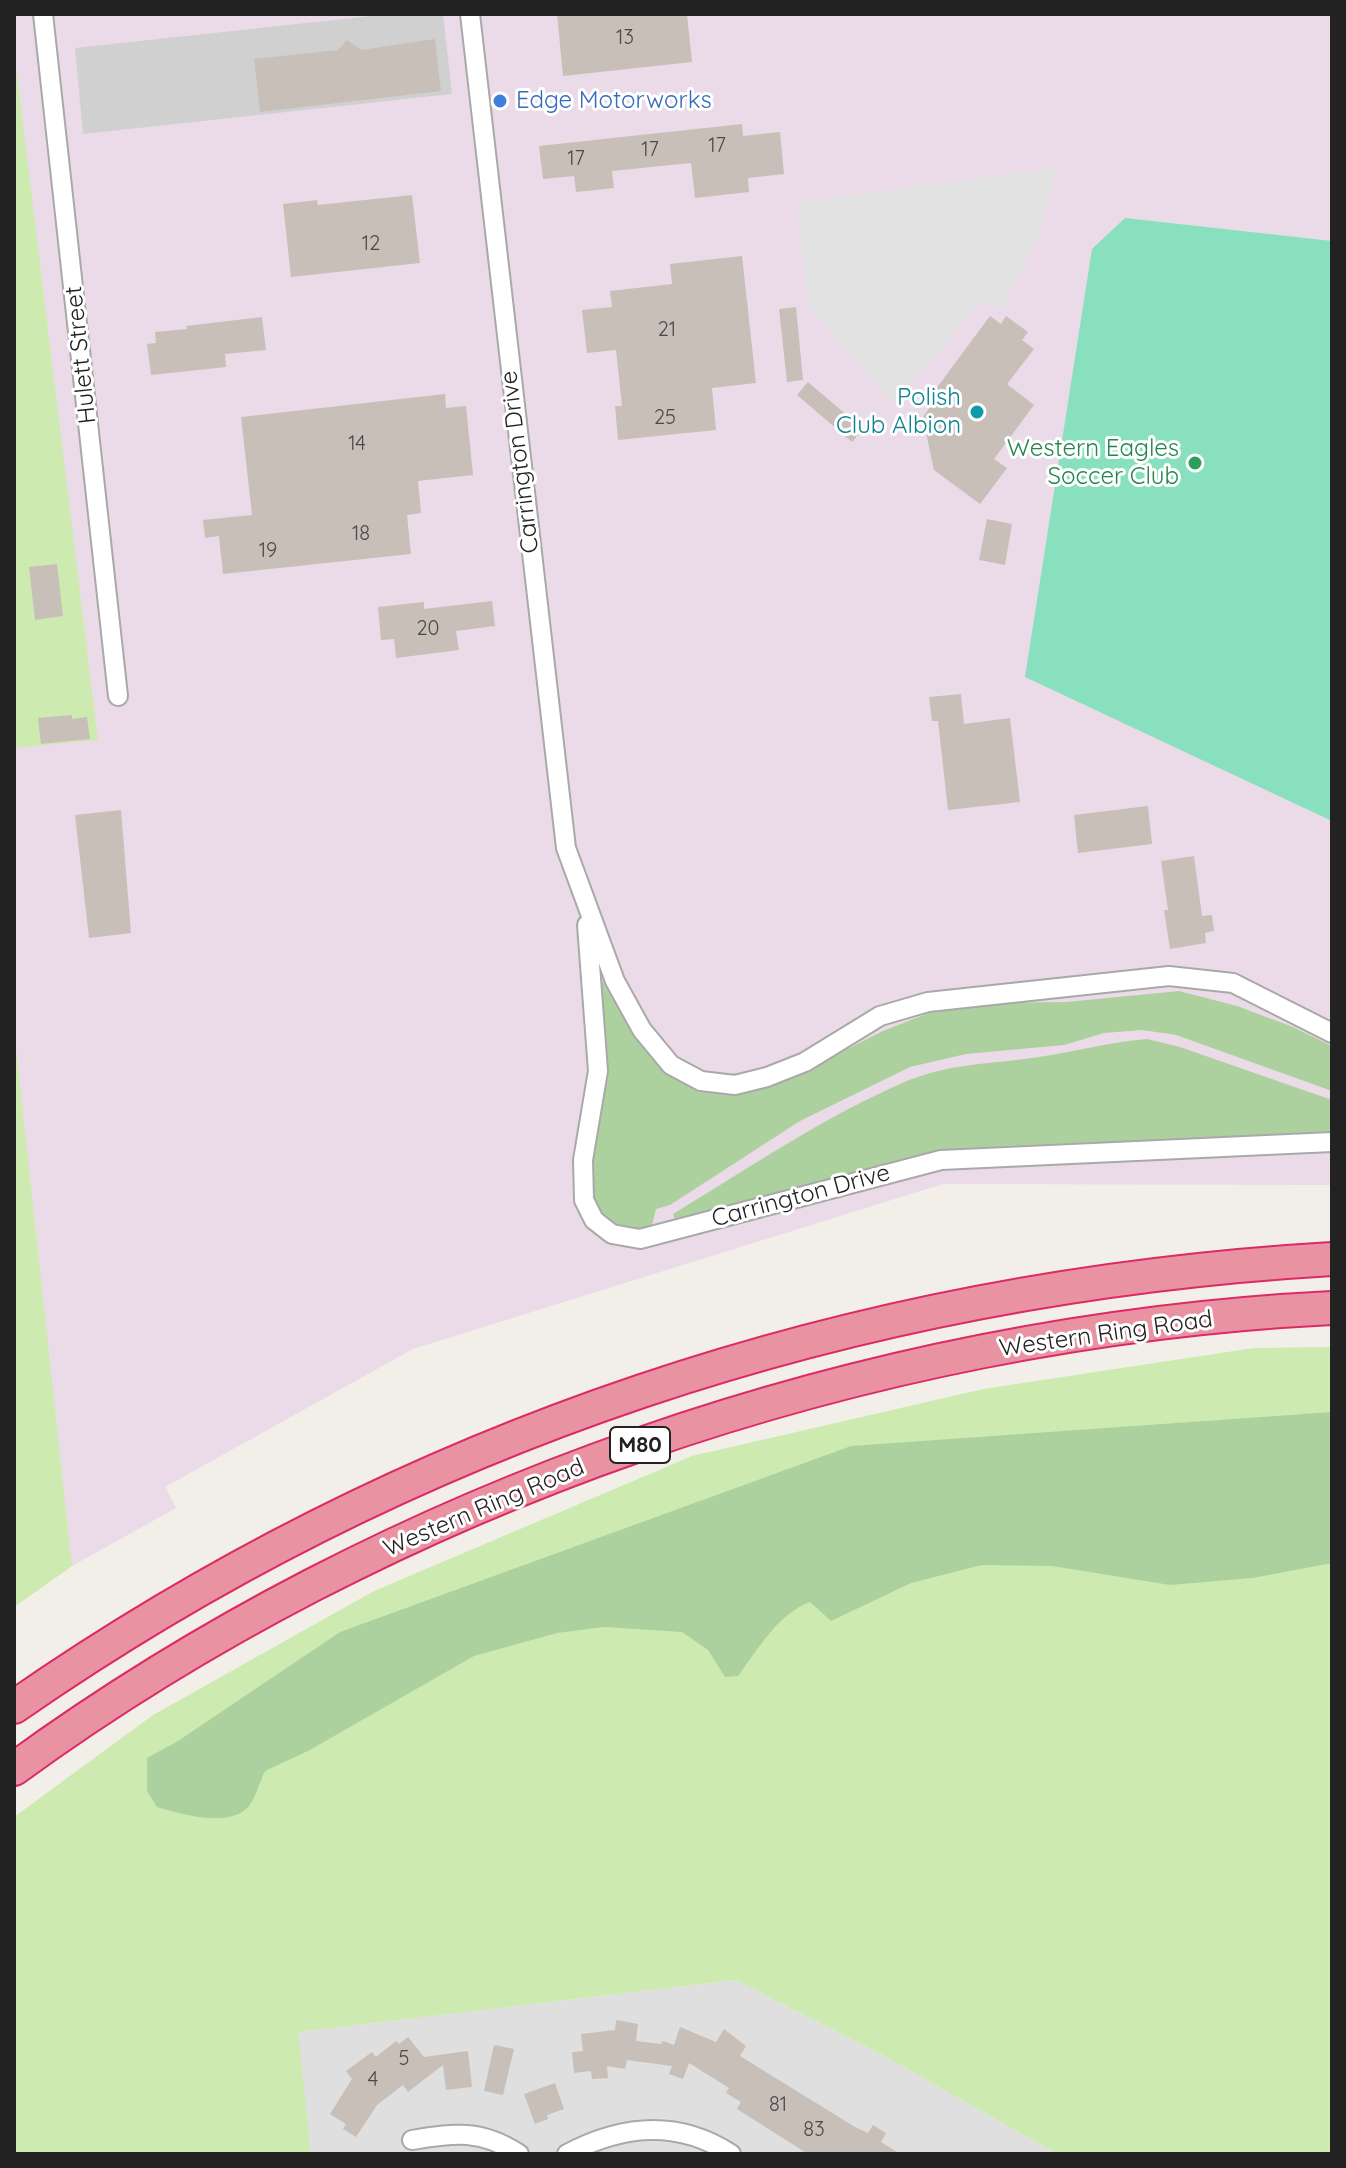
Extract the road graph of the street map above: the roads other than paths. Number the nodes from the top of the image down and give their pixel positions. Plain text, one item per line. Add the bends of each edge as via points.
1 (43, 14) edge
2 (470, 14) edge
3 (118, 696) dead end
4 (585, 906) junction
5 (1332, 1033) edge
6 (1332, 1142) edge
7 (1332, 1259) edge
8 (1332, 1308) edge
9 (14, 1707) edge
10 (14, 1769) edge
11 (412, 2140) dead end
12 (519, 2154) edge
13 (567, 2154) edge
14 (731, 2154) edge

1 - 3 street, Hulett Street
2 - 4 street, Carrington Drive via 558,800 566,848
4 - 5 street, Carrington Drive via 615,981 642,1030 671,1065 701,1081 735,1085 767,1077 805,1062 880,1016 928,1002 1169,976 1233,983
4 - 6 street, Carrington Drive via 598,1071 583,1160 584,1200 594,1220 612,1234 640,1239 941,1160
7 - 9 highway, Western Ring Road / M80 via 1228,1266 1011,1296 847,1331 645,1388 479,1451 330,1519 185,1597
8 - 10 highway, Western Ring Road / M80 via 1175,1322 955,1358 804,1395 650,1442 501,1497 303,1589 150,1677
11 - 12 street via 469,2134 501,2142
13 - 14 street via 594,2140 647,2128 686,2134

